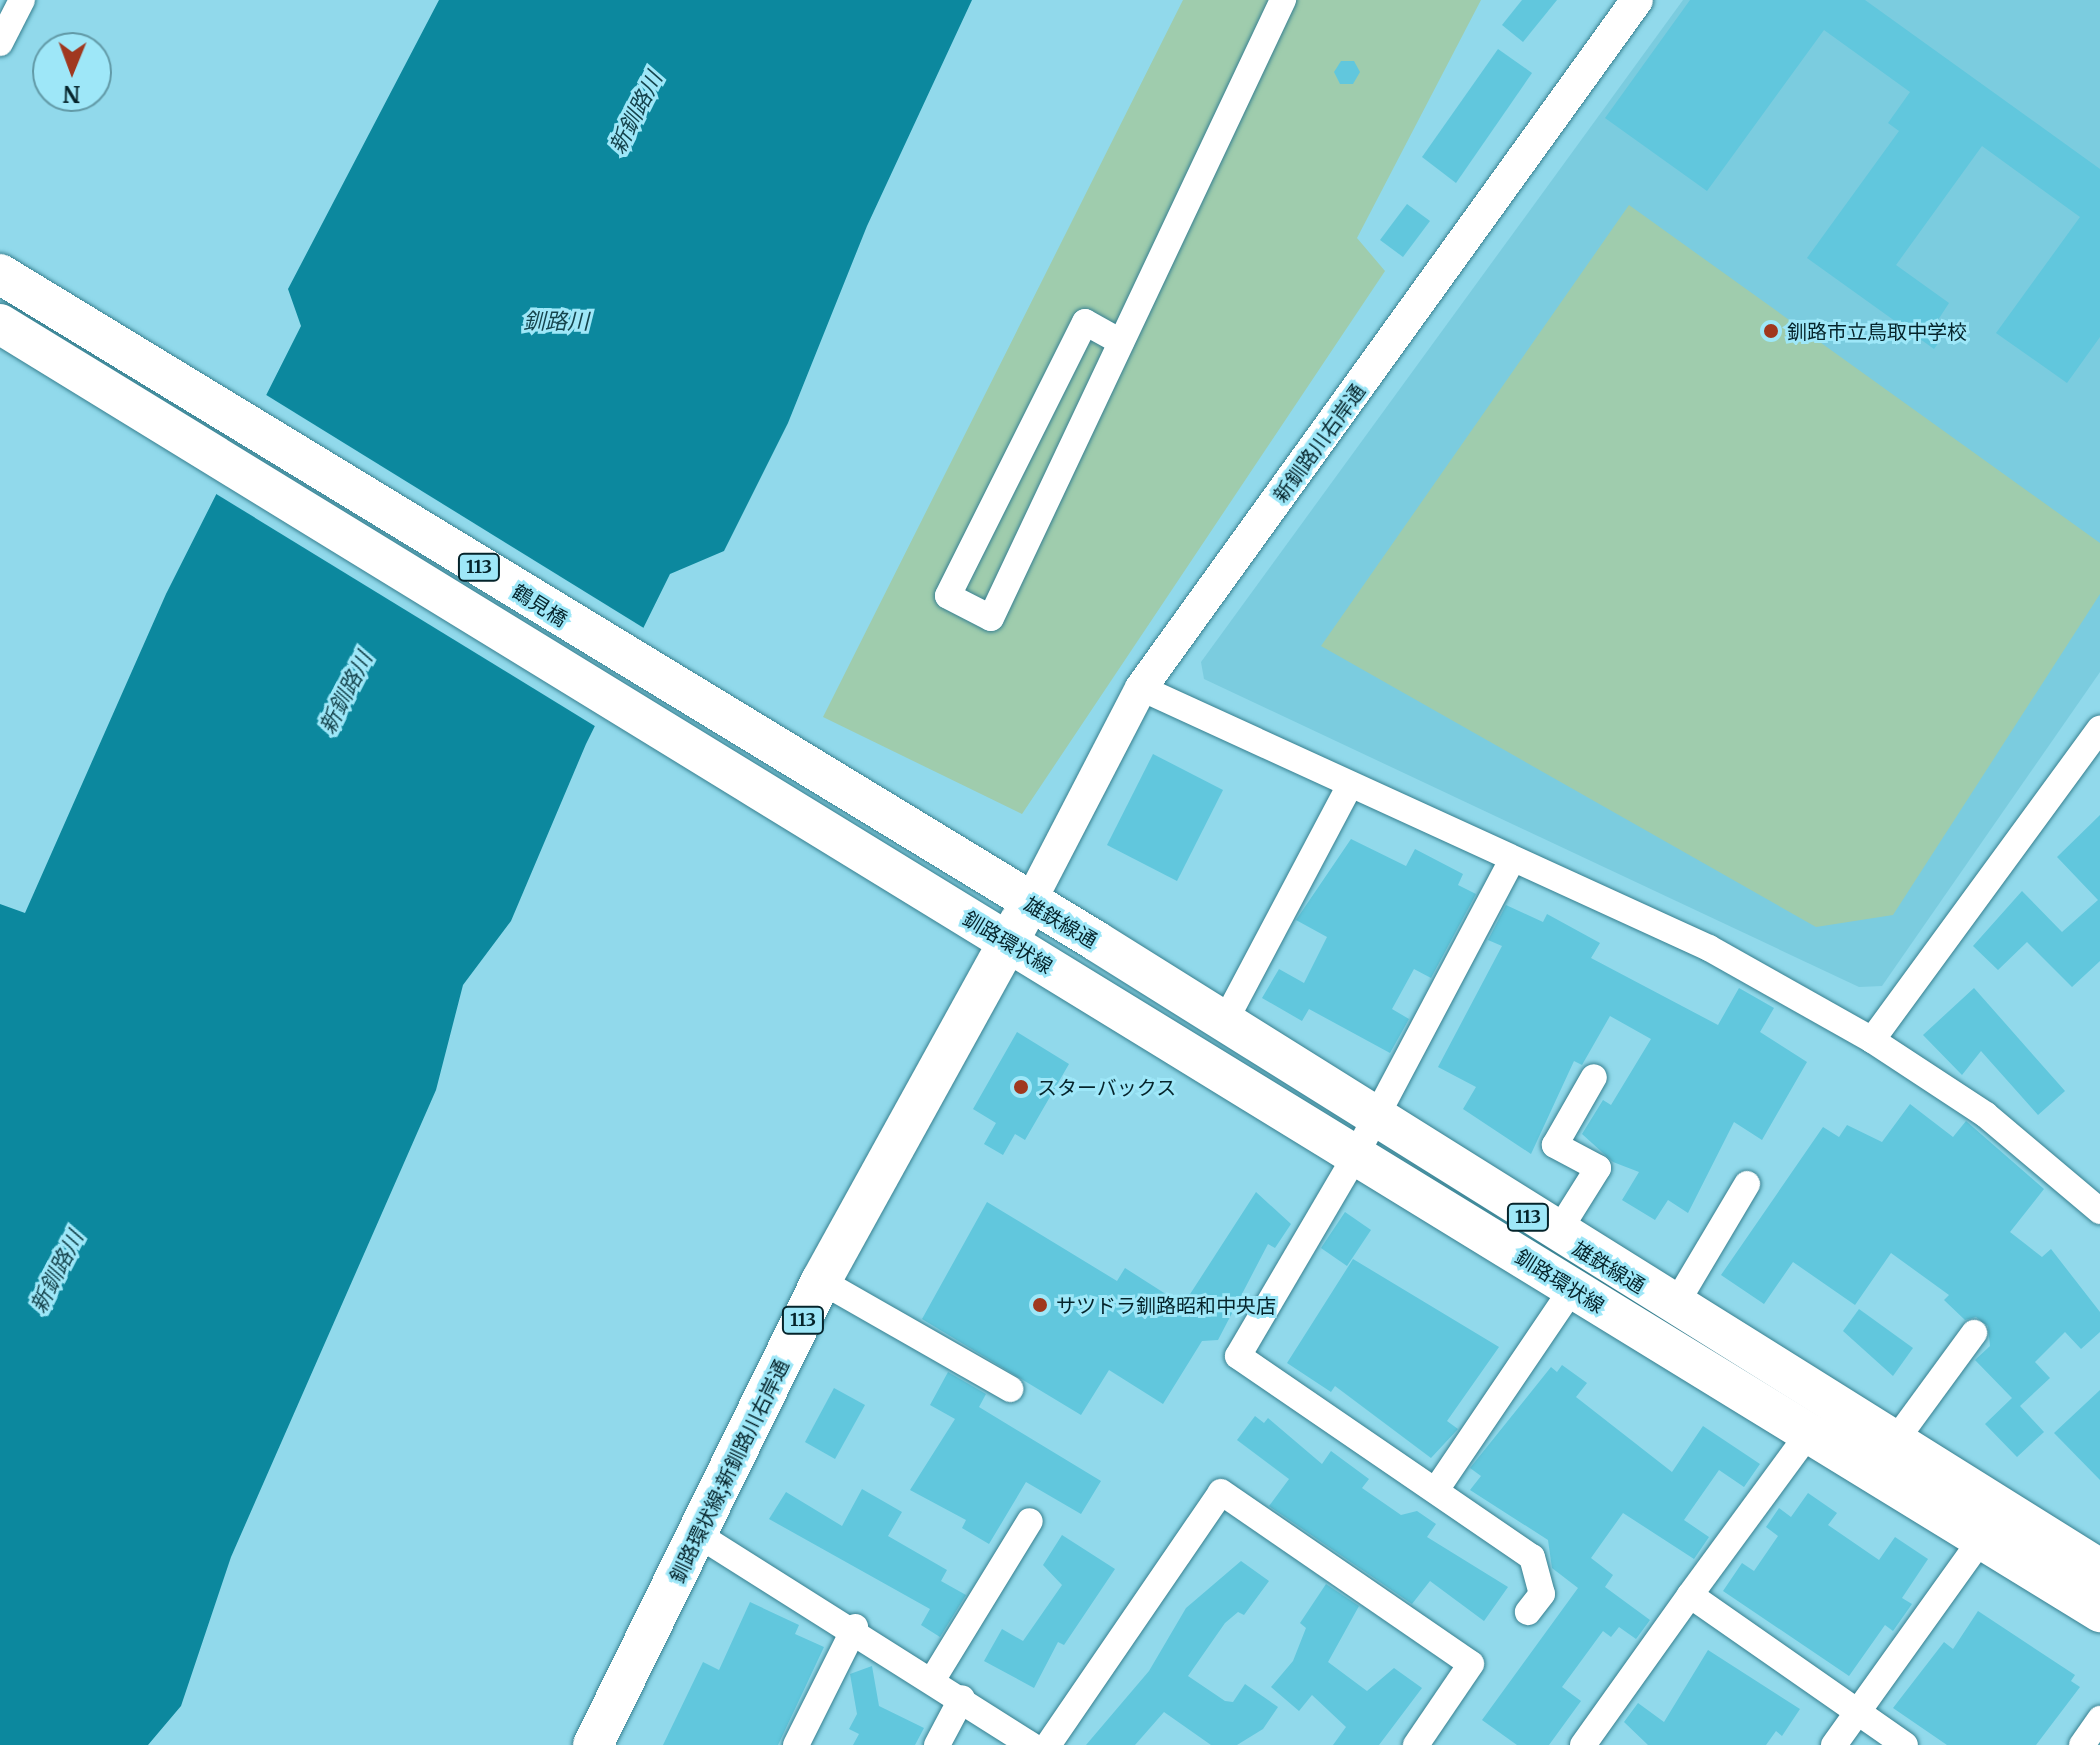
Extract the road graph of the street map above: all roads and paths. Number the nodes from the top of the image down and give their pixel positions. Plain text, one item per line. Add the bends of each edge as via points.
1 (22, 0) edge
2 (1283, 0) edge
3 (1637, 0) edge
4 (0, 43) edge
5 (0, 274) edge
6 (0, 324) edge
7 (1121, 342) junction
8 (1141, 688) junction
9 (2100, 728) edge
10 (1350, 785) junction
11 (1512, 860) junction
12 (958, 861) joint
13 (1029, 904) junction
14 (1008, 944) junction
15 (1224, 1023) junction
16 (1872, 1040) junction
17 (1594, 1077) dead end
18 (1365, 1138) junction
19 (1747, 1184) dead end
20 (2095, 1196) edge
21 (1556, 1235) junction
22 (821, 1281) junction
23 (1572, 1289) junction
24 (1674, 1307) junction
25 (1974, 1333) dead end
26 (1010, 1389) dead end
27 (1809, 1433) junction
28 (1895, 1441) junction
29 (1438, 1487) junction
30 (1030, 1521) dead end
31 (697, 1534) junction
32 (1982, 1538) junction
33 (2100, 1569) edge
34 (1690, 1595) junction
35 (1528, 1612) dead end
36 (2100, 1612) edge
37 (855, 1627) junction
38 (933, 1679) junction
39 (962, 1698) junction
40 (1857, 1712) junction
41 (2100, 1719) edge
42 (593, 1745) edge
43 (796, 1745) edge
44 (937, 1745) edge
45 (1031, 1745) edge
46 (1048, 1745) edge
47 (1416, 1745) edge
48 (1583, 1745) edge
49 (1834, 1745) edge
50 (1905, 1745) edge
51 (2082, 1745) edge

1 - 4 street
2 - 7 street
3 - 8 street, 新釧路川右岸通
5 - 12 main road, 鶴見橋 / 113
6 - 14 main road, 釧路環状線 / 113
7 - 7 street via 1085,322 948,596 991,618
8 - 10 street
8 - 13 street, 新釧路川右岸通
9 - 16 street
10 - 11 street
10 - 15 street
11 - 16 street via 1709,948
11 - 18 street
12 - 13 main road, 雄鉄線通 / 113
13 - 14 main road, 釧路環状線;新釧路川右岸通 / 113
13 - 15 main road, 雄鉄線通 / 113
14 - 18 main road, 釧路環状線 / 113
14 - 22 main road, 釧路環状線;新釧路川右岸通 / 113
15 - 18 main road, 雄鉄線通 / 113
16 - 20 street
17 - 21 street via 1555,1145 1598,1168
18 - 21 main road, 雄鉄線通 / 113
18 - 23 main road, 釧路環状線 / 113
18 - 29 street via 1238,1356
19 - 24 street
21 - 24 main road, 雄鉄線通 / 113
22 - 26 street
22 - 31 main road, 釧路環状線;新釧路川右岸通 / 113
23 - 27 main road, 釧路環状線 / 113
23 - 29 street
24 - 28 main road, 雄鉄線通 / 113
25 - 28 street
27 - 32 main road, 釧路環状線 / 113
27 - 34 street
28 - 33 main road, 雄鉄線通 / 113
29 - 35 street via 1532,1557 1542,1594
30 - 38 street
31 - 37 street
31 - 42 main road, 釧路環状線;新釧路川右岸通 / 113
32 - 36 main road, 釧路環状線 / 113
32 - 40 street
34 - 40 street
34 - 48 street
37 - 38 street
37 - 43 street
38 - 39 street
39 - 44 street
39 - 45 street
40 - 49 street
40 - 50 street
41 - 51 street
46 - 47 street via 1221,1492 1471,1664

